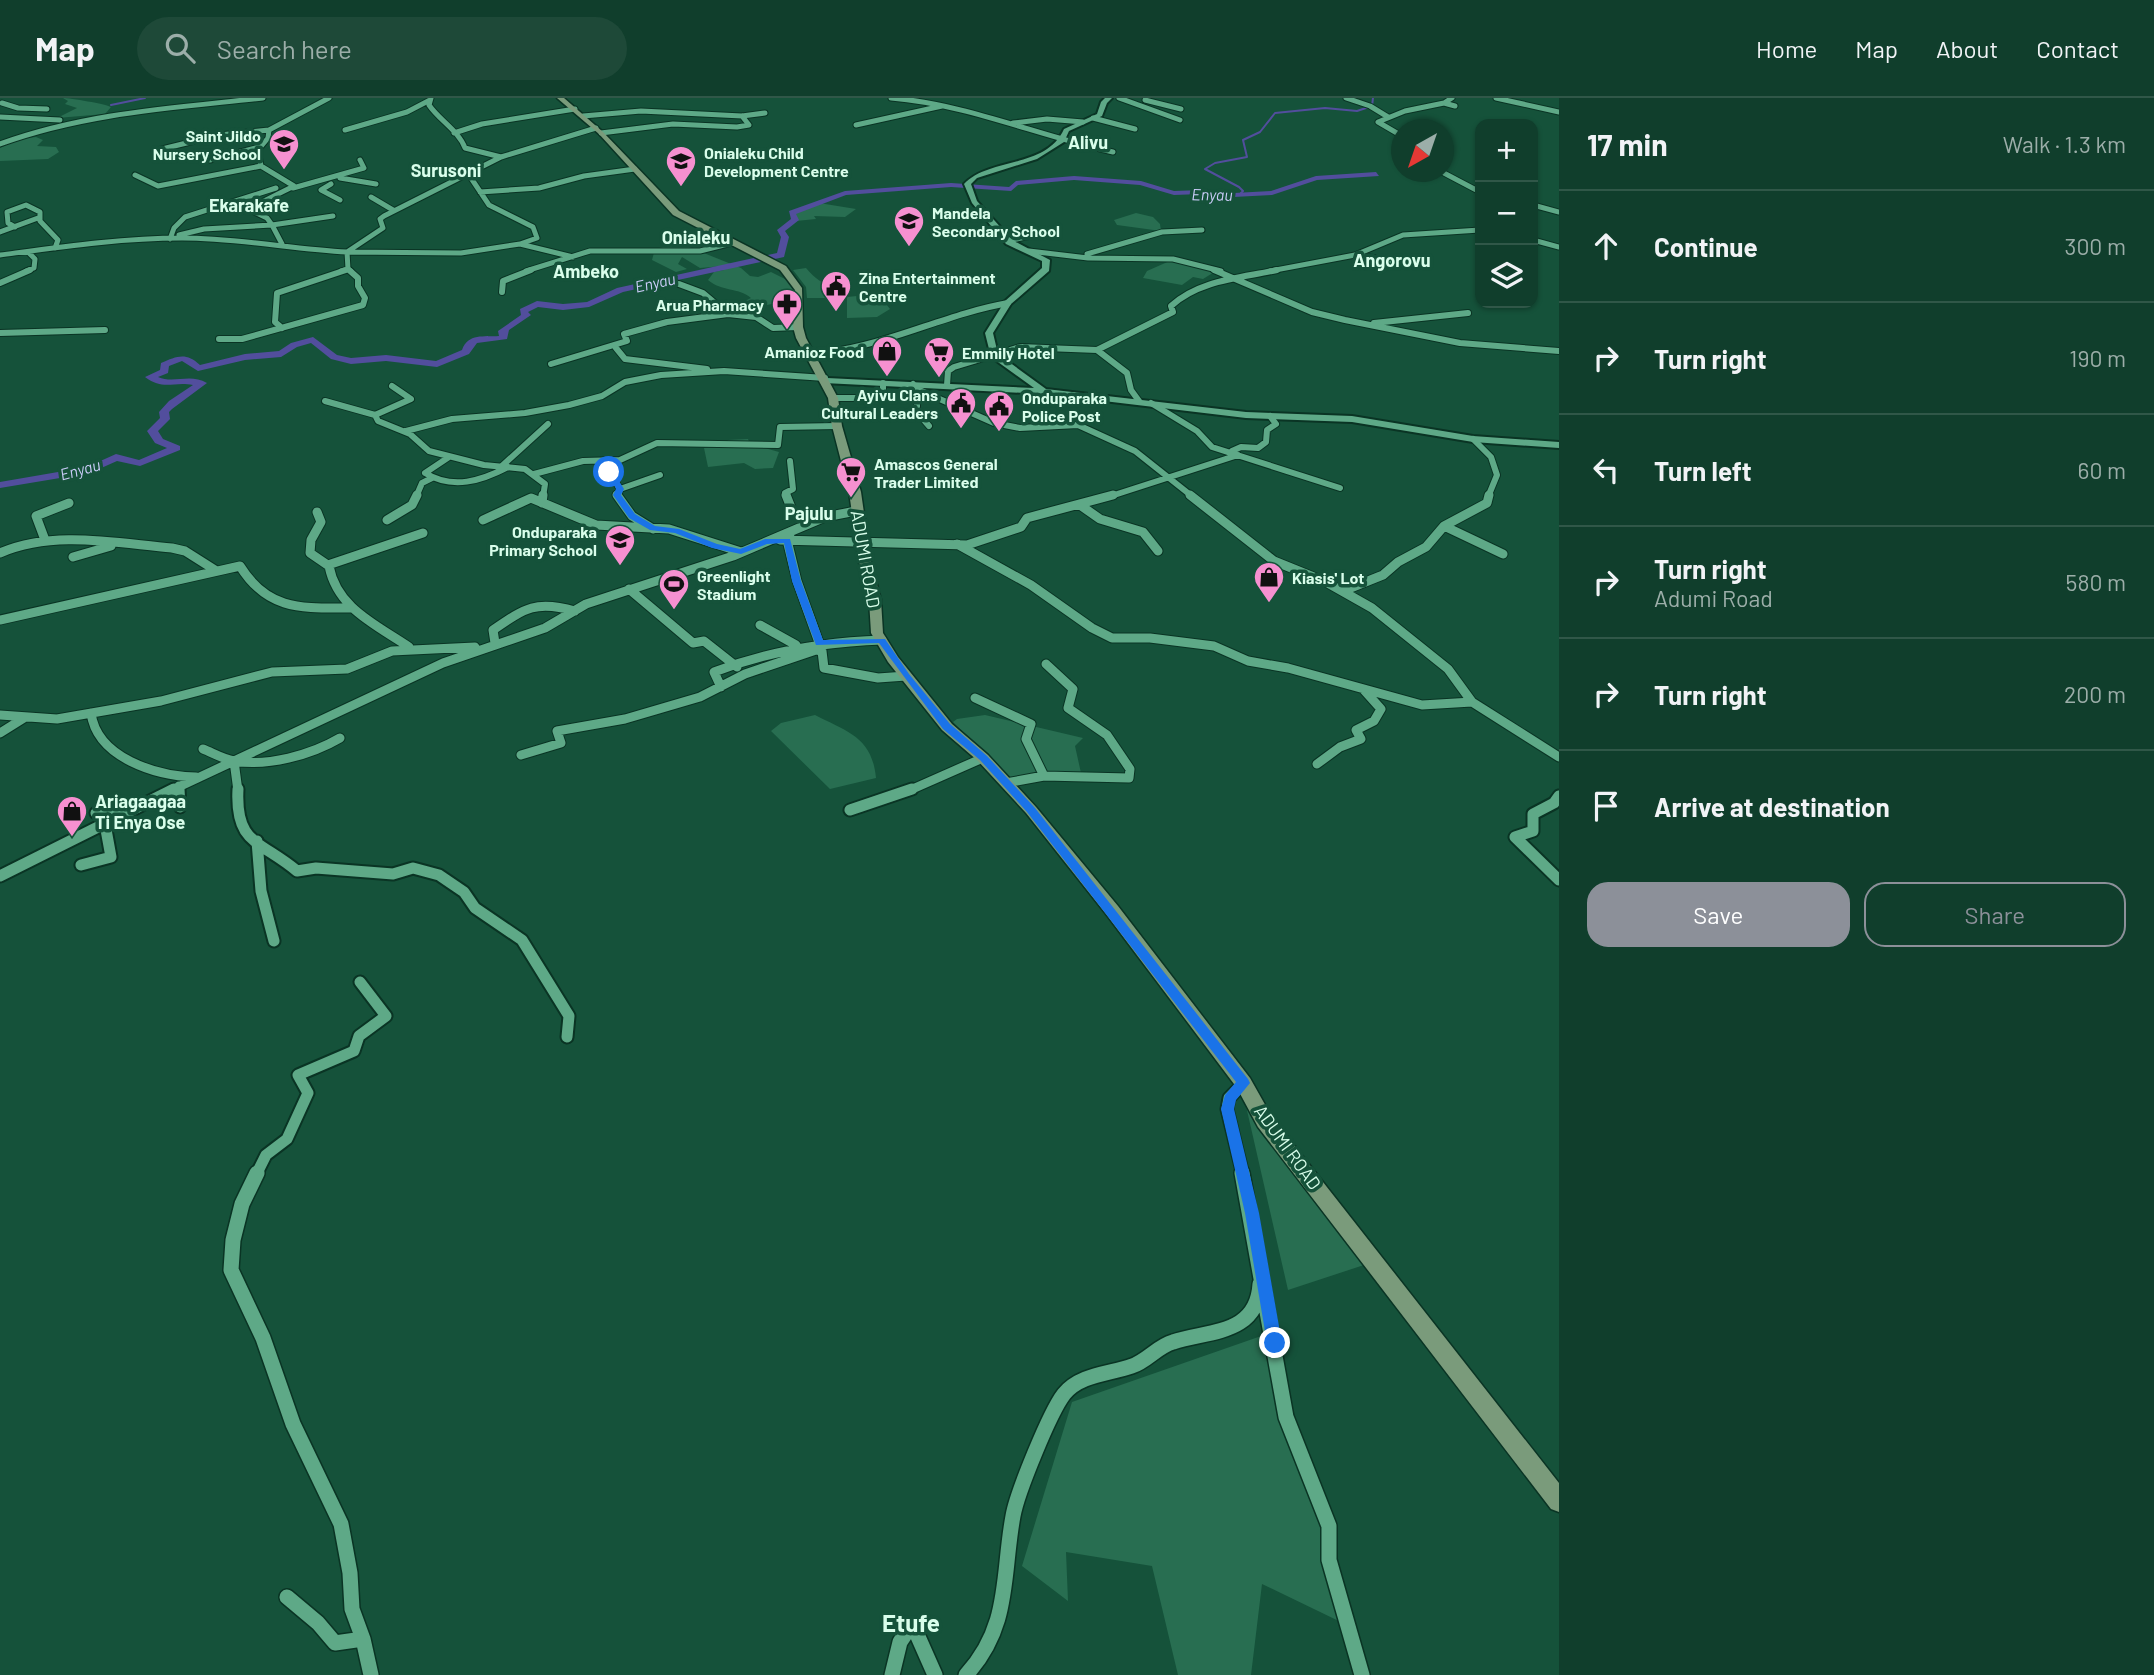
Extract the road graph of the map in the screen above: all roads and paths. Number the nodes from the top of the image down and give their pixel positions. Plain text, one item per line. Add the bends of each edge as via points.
1 (15, 98) edge
2 (263, 98) edge
3 (329, 98) edge
4 (561, 98) edge
5 (891, 98) edge
6 (1110, 98) edge
7 (1119, 98) edge
8 (1136, 98) edge
9 (1346, 98) edge
10 (1452, 98) edge
11 (1496, 98) edge
12 (430, 99) edge
13 (1509, 99) edge
14 (1, 103) edge
15 (1444, 103) junction
16 (942, 106) junction
17 (1455, 106) dead end
18 (47, 109) dead end
19 (575, 109) junction
20 (1181, 109) dead end
21 (1559, 112) edge
22 (765, 113) dead end
23 (583, 116) junction
24 (742, 116) junction
25 (0, 117) edge
26 (1388, 117) junction
27 (1093, 118) junction
28 (1180, 120) dead end
29 (66, 121) junction
30 (1083, 122) junction
31 (1009, 124) junction
32 (856, 125) dead end
33 (1135, 129) dead end
34 (269, 130) junction
35 (345, 130) dead end
36 (1391, 130) edge
37 (598, 131) junction
38 (454, 133) junction
39 (1062, 141) junction
40 (0, 144) edge
41 (259, 148) junction
42 (154, 150) dead end
43 (1113, 152) dead end
44 (501, 157) junction
45 (258, 159) junction
46 (210, 160) dead end
47 (360, 160) dead end
48 (261, 166) junction
49 (239, 169) junction
50 (635, 169) junction
51 (469, 174) junction
52 (135, 175) dead end
53 (334, 178) junction
54 (1454, 180) edge
55 (323, 181) junction
56 (205, 183) dead end
57 (376, 184) dead end
58 (291, 186) junction
59 (1475, 190) edge
60 (480, 192) junction
61 (371, 197) dead end
62 (340, 201) dead end
63 (1538, 206) edge
64 (393, 210) junction
65 (1559, 212) edge
66 (333, 216) dead end
67 (38, 218) junction
68 (272, 225) junction
69 (15, 227) junction
70 (1202, 230) dead end
71 (1475, 230) edge
72 (1053, 231) dead end
73 (0, 232) edge
74 (170, 238) junction
75 (1008, 241) junction
76 (1538, 241) edge
77 (732, 243) junction
78 (282, 244) junction
79 (520, 244) junction
80 (1559, 247) edge
81 (55, 248) junction
82 (1029, 251) junction
83 (28, 252) junction
84 (347, 252) junction
85 (0, 255) edge
86 (1355, 255) junction
87 (1077, 256) junction
88 (573, 257) junction
89 (1395, 261) dead end
90 (348, 270) junction
91 (1244, 279) junction
92 (0, 283) edge
93 (679, 284) dead end
94 (502, 292) dead end
95 (1008, 303) junction
96 (1468, 313) dead end
97 (728, 314) junction
98 (1366, 324) junction
99 (798, 327) junction
100 (282, 328) junction
101 (105, 330) dead end
102 (0, 333) edge
103 (219, 339) dead end
104 (617, 348) junction
105 (1097, 350) junction
106 (1559, 351) edge
107 (828, 352) dead end
108 (994, 355) junction
109 (551, 364) dead end
110 (713, 371) junction
111 (826, 380) junction
112 (883, 383) junction
113 (947, 385) junction
114 (392, 386) dead end
115 (915, 387) junction
116 (1045, 391) junction
117 (833, 398) junction
118 (325, 401) dead end
119 (1139, 401) junction
120 (1151, 403) junction
121 (375, 415) junction
122 (1270, 416) junction
123 (548, 424) dead end
124 (837, 426) junction
125 (929, 426) dead end
126 (406, 431) junction
127 (1473, 439) junction
128 (1559, 445) edge
129 (1238, 455) junction
130 (449, 457) junction
131 (608, 461) junction
132 (790, 461) dead end
133 (506, 466) junction
134 (534, 474) junction
135 (660, 475) dead end
136 (432, 478) junction
137 (1170, 479) junction
138 (1340, 488) dead end
139 (620, 489) junction
140 (69, 503) dead end
141 (542, 503) junction
142 (1080, 505) junction
143 (856, 511) junction
144 (317, 512) dead end
145 (387, 520) dead end
146 (483, 520) dead end
147 (809, 523) junction
148 (1444, 526) junction
149 (653, 528) junction
150 (423, 533) dead end
151 (789, 537) junction
152 (45, 540) junction
153 (863, 542) junction
154 (957, 544) junction
155 (113, 545) junction
156 (3, 548) edge
157 (1158, 551) dead end
158 (741, 552) junction
159 (1503, 554) dead end
160 (73, 557) dead end
161 (328, 565) junction
162 (215, 570) junction
163 (629, 589) junction
164 (1343, 591) junction
165 (350, 608) junction
166 (575, 611) junction
167 (0, 621) edge
168 (760, 625) dead end
169 (882, 640) junction
170 (492, 645) junction
171 (796, 645) junction
172 (821, 647) junction
173 (413, 648) junction
174 (733, 664) junction
175 (1046, 664) dead end
176 (745, 674) junction
177 (906, 676) junction
178 (721, 687) junction
179 (1364, 690) junction
180 (975, 698) dead end
181 (1472, 702) junction
182 (91, 713) junction
183 (0, 715) edge
184 (24, 718) junction
185 (0, 733) edge
186 (340, 738) dead end
187 (203, 748) dead end
188 (521, 755) dead end
189 (1559, 757) edge
190 (983, 758) junction
191 (234, 761) junction
192 (1317, 764) dead end
193 (1044, 776) junction
194 (198, 777) junction
195 (1006, 783) junction
196 (179, 786) junction
197 (1559, 796) edge
198 (180, 807) dead end
199 (850, 810) dead end
200 (96, 813) dead end
201 (119, 817) junction
202 (105, 824) junction
203 (257, 841) junction
204 (81, 865) dead end
205 (0, 876) edge
206 (1559, 880) edge
207 (274, 941) dead end
208 (360, 982) dead end
209 (567, 1037) dead end
210 (1244, 1083) junction
211 (1261, 1271) junction
212 (1559, 1501) edge
213 (287, 1597) dead end
214 (363, 1639) junction
215 (371, 1675) edge
216 (892, 1675) edge
217 (935, 1675) edge
218 (966, 1675) edge
219 (1362, 1675) edge

1 - 14 street
2 - 29 street
3 - 34 street
4 - 19 main road, ADUMI ROAD
5 - 16 street
6 - 27 street via 1102,113
7 - 28 street
8 - 20 street
9 - 26 street
10 - 15 street
11 - 13 street
12 - 35 street via 407,112
12 - 38 street via 436,119
13 - 21 street
14 - 18 street
15 - 17 street
15 - 26 street
16 - 31 street
16 - 32 street
19 - 23 main road, ADUMI ROAD
19 - 38 street
22 - 24 street
23 - 24 street via 645,111
23 - 37 main road, ADUMI ROAD
24 - 37 street via 749,123 740,128 662,123
25 - 29 street
26 - 36 street via 1378,122
27 - 30 street
27 - 33 street
29 - 40 street
30 - 31 street via 1047,119
30 - 39 street via 1066,130
31 - 39 street
34 - 41 street
34 - 42 street via 219,135
37 - 44 street
37 - 50 main road, ADUMI ROAD
38 - 44 street via 463,138 466,148
39 - 43 street
39 - 75 street via 1039,156 975,177 968,185 974,202
41 - 45 street
41 - 46 street
44 - 51 street
45 - 48 street
45 - 49 street
47 - 53 street via 363,168
48 - 49 street
48 - 58 street
49 - 52 street via 158,186
49 - 56 street
50 - 60 street via 539,188
50 - 77 main road, ADUMI ROAD via 677,213
51 - 60 street
51 - 64 street
53 - 55 street
53 - 57 street
54 - 59 street
55 - 58 street
55 - 62 street via 332,185 321,190
58 - 68 street via 248,208
58 - 74 street via 186,217
60 - 79 street via 495,209 533,227 537,238
61 - 64 street
63 - 65 street
64 - 84 street via 380,219 383,228
66 - 68 street
67 - 69 street
67 - 69 street via 36,209 17,208 6,213 8,223
67 - 81 street via 58,240
68 - 74 street via 201,229
68 - 78 street
69 - 73 street
70 - 87 street via 1162,232
71 - 86 street via 1403,235
72 - 75 street
74 - 78 street
74 - 81 street
75 - 82 street
76 - 80 street
77 - 88 street via 687,253 605,250
77 - 99 main road, ADUMI ROAD via 783,268 797,285
78 - 84 street
79 - 84 street via 461,253
79 - 88 street
81 - 83 street
82 - 87 street
82 - 95 street via 1044,258 1047,267
83 - 85 street
83 - 92 street via 35,259 34,268
84 - 90 street
86 - 89 street
86 - 91 street
87 - 91 street via 1173,259
88 - 94 street via 503,281
90 - 100 street via 277,293 275,322
90 - 100 street via 358,278 363,305
91 - 98 street via 1312,312
91 - 105 street via 1191,290 1174,302 1173,312
93 - 97 street via 703,293
95 - 107 street via 986,303 869,347
95 - 108 street via 989,333
96 - 98 street
97 - 99 street via 756,317 773,328
97 - 104 street via 667,322 624,334 627,341
98 - 106 street via 1460,343
99 - 111 main road, ADUMI ROAD via 807,352
100 - 103 street via 242,340
101 - 102 street
104 - 109 street
104 - 110 street via 626,359
105 - 108 street via 1020,347
105 - 119 street via 1127,373
108 - 113 street via 948,371
108 - 116 street
110 - 111 street
110 - 126 street via 629,381 602,396 569,405 452,419
111 - 112 street
111 - 117 main road, ADUMI ROAD
112 - 115 street
112 - 117 street via 883,398
113 - 115 street
113 - 116 street
114 - 121 street via 411,400
115 - 125 street via 917,412
115 - 137 street via 1006,426 1078,425 1135,451
116 - 119 street
117 - 124 main road, ADUMI ROAD
118 - 121 street
119 - 120 street
120 - 122 street
120 - 129 street via 1197,430 1212,447
121 - 126 street via 378,421
122 - 127 street via 1352,419
122 - 129 street via 1276,424 1267,430 1266,442 1258,448 1232,451
123 - 133 street
124 - 131 street via 780,427 778,445 657,443 627,458
124 - 143 main road, ADUMI ROAD
126 - 130 street via 424,449
127 - 128 street
127 - 148 street via 1490,457 1497,475 1487,503
129 - 137 street
129 - 138 street
130 - 133 street
130 - 136 street via 425,471
131 - 134 street via 583,461
131 - 139 street via 608,470
132 - 147 street via 793,489 785,493 792,510
133 - 134 street
133 - 136 street via 470,482
134 - 141 street via 545,484
135 - 139 street
136 - 145 street via 422,483 412,505
137 - 142 street
137 - 164 street via 1274,561
139 - 149 street via 617,495 632,516
140 - 152 street via 36,516
141 - 146 street via 527,497
141 - 149 street via 596,525
142 - 154 street via 1027,518 1021,527 967,545
142 - 157 street via 1100,519 1143,532
143 - 147 street
143 - 153 main road, ADUMI ROAD
144 - 161 street via 321,522 310,553
147 - 151 street
148 - 159 street
148 - 164 street via 1426,547 1383,575
149 - 158 street
150 - 161 street
151 - 153 street
151 - 158 street
151 - 172 street via 797,581
152 - 155 street
152 - 156 street
153 - 154 street
153 - 169 main road, ADUMI ROAD via 877,633
154 - 179 street via 1112,638 1214,646 1248,661
155 - 160 street
155 - 162 street via 181,550
158 - 163 street
161 - 165 street via 332,585
162 - 165 street via 240,566 248,585 293,608
162 - 167 street
163 - 166 street
163 - 174 street via 694,643 704,641
164 - 181 street via 1372,608 1448,669
165 - 173 street
166 - 170 street via 545,628
166 - 170 street via 550,603 530,605 493,629
168 - 171 street
169 - 172 street
169 - 177 main road, ADUMI ROAD
170 - 173 street
170 - 191 street via 431,668
171 - 172 street
171 - 174 street
172 - 176 street
172 - 177 street via 824,668 878,678
173 - 182 street via 392,651 347,669 272,672 161,701
174 - 176 street
174 - 178 street via 714,672
175 - 193 street via 1073,689 1068,708 1107,735 1130,769 1129,778 1118,780
176 - 178 street
177 - 190 main road, ADUMI ROAD via 947,727
178 - 188 street via 625,719 557,731 561,743
179 - 181 street via 1422,705
179 - 192 street via 1381,709 1374,721 1356,730 1362,739 1340,747
180 - 193 street via 1031,724 1026,739
181 - 189 street
182 - 184 street via 48,720
182 - 194 street via 99,737 137,765 168,775
183 - 184 street
184 - 185 street
186 - 191 street via 298,756
187 - 191 street
190 - 195 main road, ADUMI ROAD
190 - 199 street
191 - 194 street
191 - 203 street via 241,774 236,811 241,829
193 - 195 street
194 - 196 street
195 - 210 main road, ADUMI ROAD
196 - 198 street
196 - 201 street
197 - 206 street via 1533,814 1533,831 1516,837
200 - 201 street
201 - 202 street
202 - 204 street via 111,857
202 - 205 street
203 - 207 street via 256,868
203 - 209 street via 297,871 316,868 393,874 413,868 439,875 464,892 475,908 522,940 569,1016
208 - 214 street via 386,1017 359,1035 354,1051 298,1075 308,1093 287,1139 265,1155 242,1204 231,1270 293,1424 341,1524 352,1609
210 - 211 street via 1230,1098 1227,1109
210 - 212 main road, ADUMI ROAD via 1265,1122
211 - 218 street via 1258,1300 1251,1315 1212,1335 1171,1342 1133,1366 1097,1374 1065,1393 1037,1449 1013,1514 1003,1608 979,1661
211 - 219 street via 1286,1417 1329,1526 1329,1560
213 - 214 street via 335,1643
214 - 215 street
216 - 217 street via 900,1642 908,1630 916,1632

